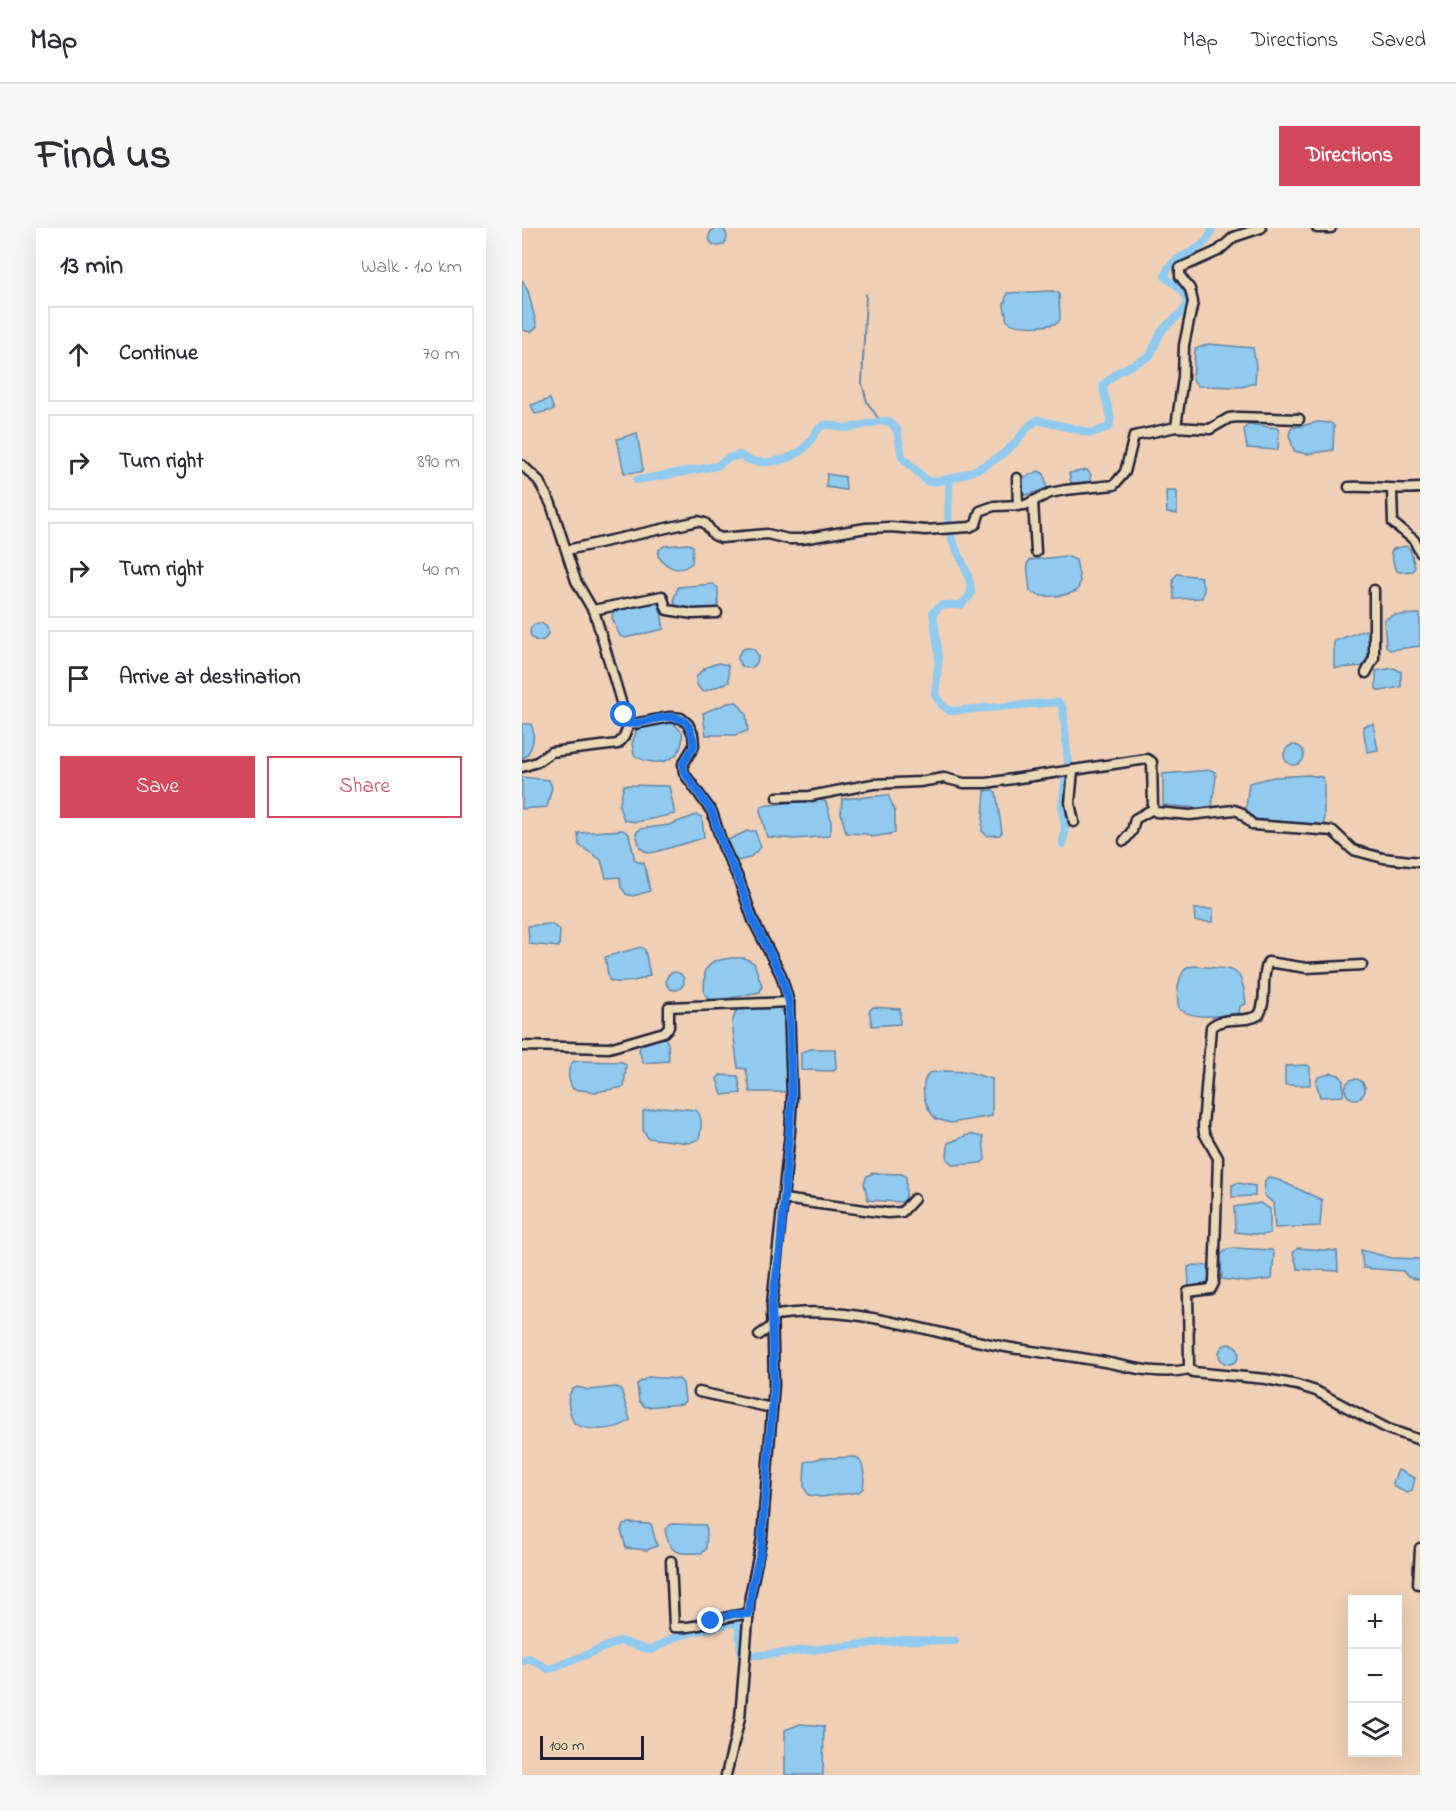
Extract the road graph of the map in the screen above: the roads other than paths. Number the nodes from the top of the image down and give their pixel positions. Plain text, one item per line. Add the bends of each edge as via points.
1 (1261, 228) edge
2 (1317, 228) edge
3 (1331, 228) edge
4 (1299, 419) dead end
5 (1175, 427) junction
6 (522, 465) edge
7 (1017, 478) dead end
8 (1349, 487) dead end
9 (1420, 488) edge
10 (1392, 490) junction
11 (1033, 501) junction
12 (1018, 506) junction
13 (567, 550) junction
14 (1036, 552) dead end
15 (1420, 552) edge
16 (1374, 590) dead end
17 (593, 610) junction
18 (717, 612) dead end
19 (1366, 673) dead end
20 (629, 724) junction
21 (522, 767) edge
22 (1073, 770) junction
23 (777, 797) dead end
24 (1153, 809) junction
25 (1074, 822) dead end
26 (1124, 841) dead end
27 (1420, 862) edge
28 (1362, 965) dead end
29 (789, 1002) junction
30 (522, 1046) edge
31 (783, 1199) junction
32 (914, 1199) dead end
33 (772, 1316) junction
34 (772, 1326) junction
35 (759, 1335) dead end
36 (1190, 1369) junction
37 (699, 1392) dead end
38 (772, 1408) junction
39 (1420, 1440) edge
40 (1420, 1548) edge
41 (671, 1561) dead end
42 (1418, 1584) dead end
43 (749, 1614) junction
44 (726, 1775) edge

1 - 5 street via 1234,237 1218,251 1180,268 1193,302
2 - 3 street
4 - 5 street via 1239,417 1210,429
5 - 11 street via 1134,436 1125,472 1114,485 1058,491
6 - 13 street via 544,489
7 - 12 street
8 - 10 street
9 - 10 street
10 - 15 street via 1393,523 1413,540
11 - 12 street
11 - 14 street
12 - 13 street via 987,507 980,511 976,524 955,528 866,528 788,540 767,534 721,538 698,521
13 - 17 street via 580,591
16 - 19 street via 1374,658
17 - 18 street via 662,597 673,612
17 - 20 street
20 - 21 street via 618,744 551,752
20 - 29 street via 670,717 681,718 688,724 694,746 683,764 684,772 712,812
22 - 23 street via 986,783 944,778
22 - 24 street via 1147,759 1152,762
22 - 25 street via 1070,803
24 - 26 street via 1135,819
24 - 27 street via 1168,815 1234,810 1253,825 1333,831 1353,850
28 - 36 street via 1307,968 1268,962 1259,1015 1211,1026 1203,1126 1218,1158 1214,1283 1211,1289 1188,1292
29 - 30 street via 669,1007 669,1027 664,1032 609,1048
29 - 31 street via 792,1097
31 - 32 street via 887,1213 902,1212
31 - 33 street
33 - 34 street
33 - 36 street via 800,1311 847,1314 1144,1371
34 - 35 street
34 - 38 street
36 - 39 street via 1297,1385 1388,1429
37 - 38 street
38 - 43 street via 761,1550
40 - 42 street
41 - 43 street via 675,1628
43 - 44 street via 740,1718

